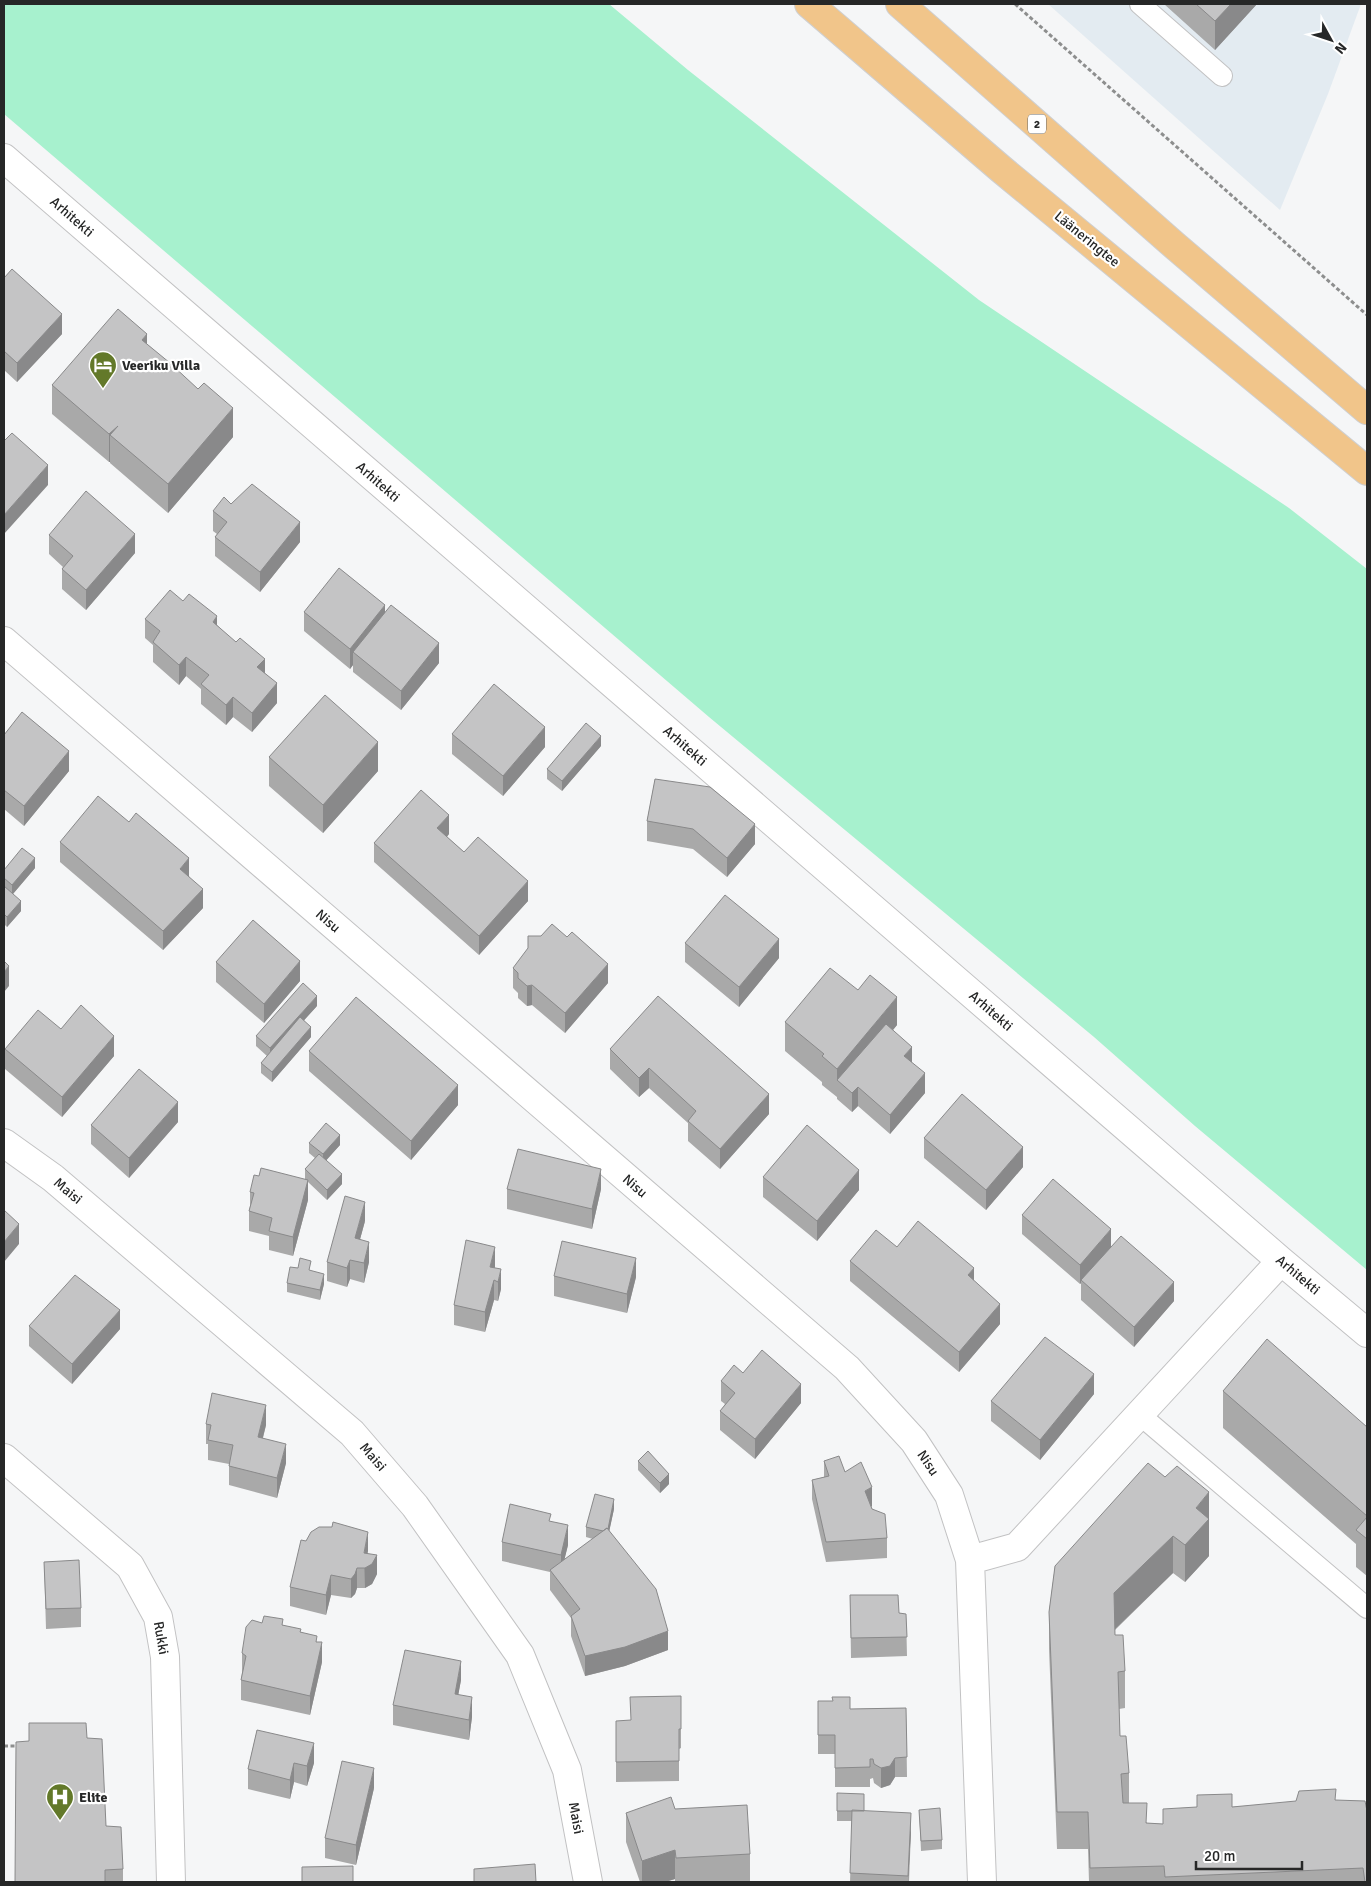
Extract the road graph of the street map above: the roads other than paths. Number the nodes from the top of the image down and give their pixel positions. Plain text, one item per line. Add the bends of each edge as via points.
1 (809, 4) edge
2 (900, 4) edge
3 (1140, 4) edge
4 (1222, 76) dead end
5 (4, 158) edge
6 (1367, 410) edge
7 (1367, 471) edge
8 (4, 641) edge
9 (4, 1143) edge
10 (1281, 1261) junction
11 (1367, 1334) edge
12 (1140, 1414) junction
13 (4, 1458) edge
14 (970, 1560) junction
15 (1367, 1608) edge
16 (171, 1882) edge
17 (588, 1882) edge
18 (982, 1882) edge

1 - 7 highway, Lääneringtee via 1001,168
2 - 6 highway, 2
3 - 4 lane
5 - 10 street, Arhitekti
8 - 14 street, Nisu via 847,1368 914,1441 949,1494
9 - 17 street, Maisi via 54,1178 352,1433 415,1506 520,1655 567,1770
10 - 11 street, Arhitekti
10 - 12 street
12 - 14 street via 1017,1547
12 - 15 lane
13 - 16 street, Rukki via 130,1566 158,1616 165,1657
14 - 18 street, Nisu

